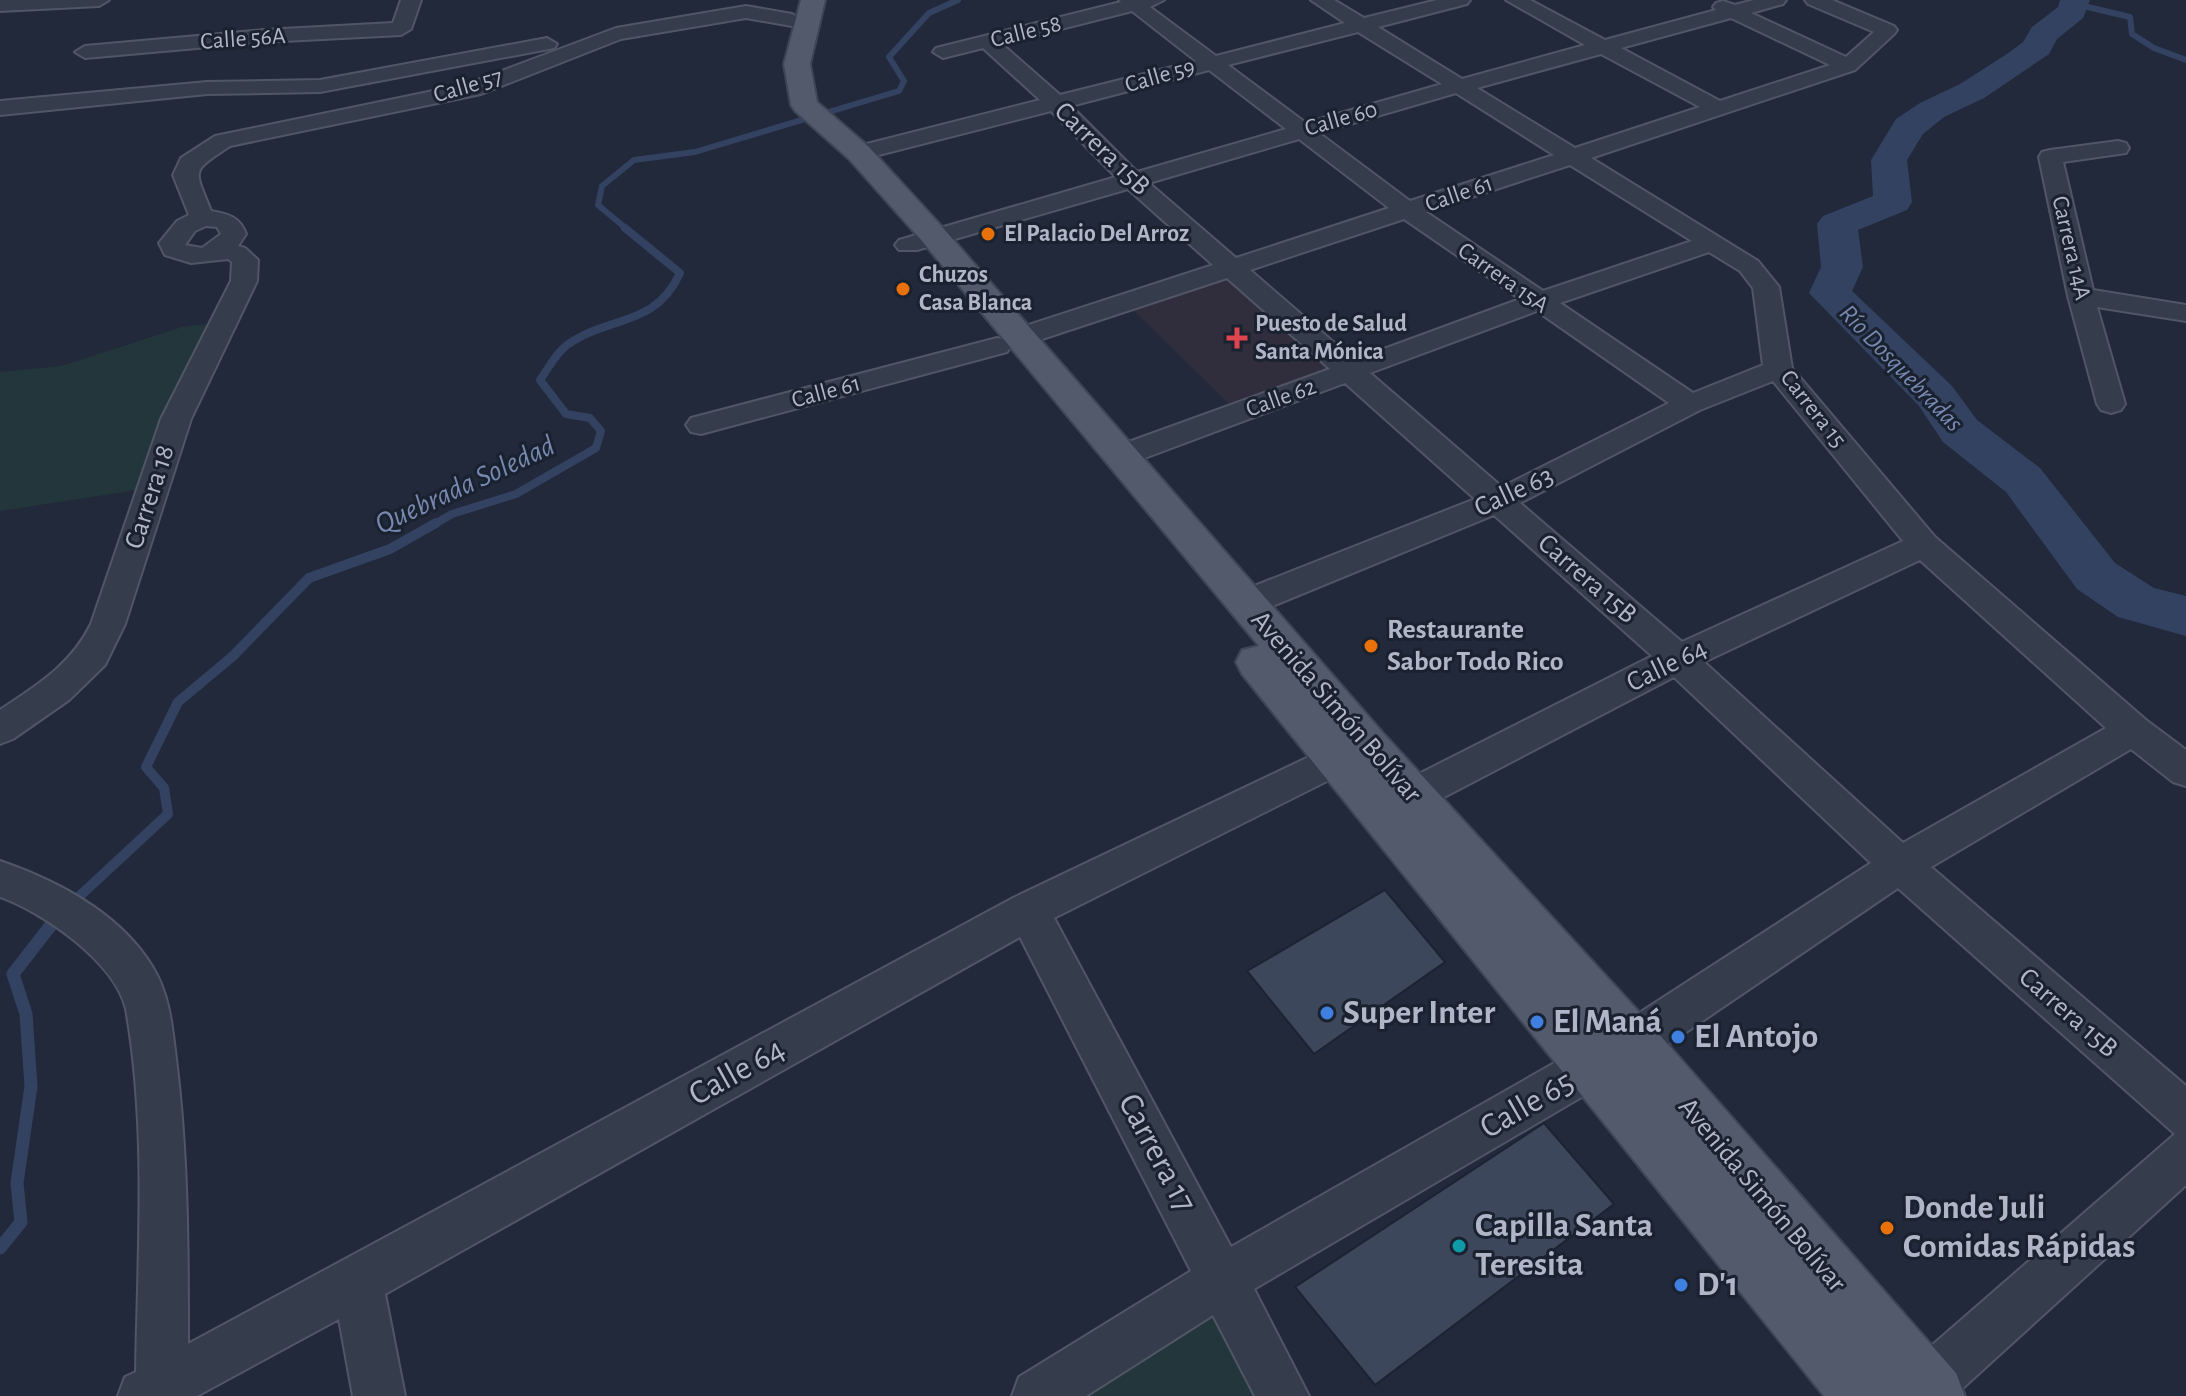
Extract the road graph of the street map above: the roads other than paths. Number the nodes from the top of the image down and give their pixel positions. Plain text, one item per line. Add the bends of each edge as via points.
1 (82, 0) edge
2 (99, 0) edge
3 (411, 0) edge
4 (760, 0) edge
5 (813, 0) edge
6 (1321, 0) edge
7 (1460, 0) edge
8 (1516, 0) edge
9 (1708, 0) edge
10 (1776, 0) edge
11 (1815, 0) edge
12 (1139, 1) edge
13 (0, 5) edge
14 (793, 10) edge
15 (1733, 11) junction
16 (732, 14) junction
17 (1361, 25) junction
18 (593, 42) junction
19 (988, 42) junction
20 (1603, 46) junction
21 (85, 52) dead end
22 (943, 52) dead end
23 (1212, 62) junction
24 (1848, 66) junction
25 (1462, 85) junction
26 (1058, 105) junction
27 (794, 106) junction
28 (0, 108) edge
29 (1717, 108) junction
30 (1303, 131) junction
31 (818, 133) junction
32 (2118, 148) dead end
33 (859, 153) junction
34 (1572, 156) junction
35 (1134, 182) junction
36 (1408, 211) junction
37 (202, 218) junction
38 (920, 240) junction
39 (1711, 243) junction
40 (219, 250) junction
41 (1233, 269) junction
42 (2081, 296) junction
43 (1537, 302) junction
44 (2186, 313) edge
45 (1008, 342) junction
46 (1778, 369) junction
47 (1352, 372) junction
48 (1690, 404) junction
49 (2111, 404) dead end
50 (701, 425) dead end
51 (1123, 455) junction
52 (1499, 501) junction
53 (1924, 545) junction
54 (1246, 603) junction
55 (1678, 659) junction
56 (0, 729) edge
57 (2133, 730) junction
58 (1336, 759) junction
59 (2186, 771) edge
60 (1413, 795) junction
61 (1900, 865) junction
62 (0, 879) edge
63 (1028, 911) junction
64 (1612, 1055) junction
65 (2186, 1116) edge
66 (2186, 1153) edge
67 (1224, 1279) junction
68 (357, 1282) junction
69 (153, 1390) edge
70 (1929, 1391) edge
71 (379, 1396) edge
72 (1038, 1396) edge
73 (1283, 1396) edge
74 (1865, 1396) edge

1 - 2 street
1 - 13 street
3 - 21 street, Calle 56A via 401,29
4 - 16 street, Calle 57
5 - 27 main road, Avenida Simón Bolívar via 797,64
6 - 17 street, Carrera 15
7 - 17 street, Calle 59
8 - 20 street
9 - 15 street
10 - 15 street, Calle 60
11 - 24 street, Calle 61 via 1887,30
12 - 19 street, Calle 58
12 - 23 street, Carrera 15A
14 - 16 street, Calle 57
14 - 27 main road via 781,65
15 - 20 street, Calle 60
15 - 24 street
16 - 18 street, Calle 57
17 - 23 street, Calle 59
17 - 25 street, Carrera 15
18 - 28 street via 530,46 320,86 207,88
18 - 37 street, Calle 57 via 473,89 223,141 189,163 185,175
19 - 22 street, Calle 58
19 - 26 street, Carrera 15B
20 - 25 street, Calle 60
20 - 29 street
23 - 26 street, Calle 59
23 - 30 street, Carrera 15A
24 - 29 street, Calle 61
25 - 30 street, Calle 60
25 - 34 street, Carrera 15
26 - 33 street, Calle 59
26 - 35 street, Carrera 15B
27 - 31 main road, Avenida Simón Bolívar
29 - 34 street, Calle 61
30 - 35 street, Calle 60
30 - 36 street, Carrera 15A
31 - 33 main road, Avenida Simón Bolívar
31 - 38 main road, Avenida Simón Bolívar
32 - 42 street, Carrera 14A via 2050,157
33 - 38 main road, Avenida Simón Bolívar
34 - 36 street, Calle 61
34 - 39 street, Carrera 15
35 - 38 street, Calle 60
35 - 41 street, Carrera 15B
36 - 41 street, Calle 61
36 - 43 street, Carrera 15A
37 - 40 street via 233,227 234,234
37 - 40 street via 176,234 174,250 190,257
38 - 45 main road, Avenida Simón Bolívar
39 - 43 street, Calle 62
39 - 46 street, Carrera 15 via 1749,266 1766,287
40 - 56 street, Carrera 18 via 245,260 244,281 176,419 108,624 93,656
41 - 45 street, Calle 61
41 - 47 street, Carrera 15B
42 - 44 street
42 - 49 street, Carrera 14A
43 - 47 street, Calle 62
43 - 48 street, Carrera 15A
45 - 50 street, Calle 61
45 - 51 main road, Avenida Simón Bolívar
45 - 58 main road, Avenida Simón Bolívar
46 - 48 street, Calle 63
46 - 53 street, Carrera 15
47 - 51 street, Calle 62
47 - 52 street, Carrera 15B
48 - 52 street, Calle 63
51 - 54 main road, Avenida Simón Bolívar
52 - 54 street, Calle 63
52 - 55 street, Carrera 15B
53 - 55 street, Calle 64
53 - 57 street, Carrera 15
54 - 60 main road, Avenida Simón Bolívar
55 - 60 street, Calle 64
55 - 61 street, Carrera 15B
57 - 59 street, Carrera 15
57 - 61 street, Calle 65
58 - 63 street, Calle 64
58 - 64 main road, Avenida Simón Bolívar
60 - 64 main road, Avenida Simón Bolívar
61 - 64 street, Calle 65
61 - 65 street, Carrera 15B
62 - 69 street via 92,928 121,956 146,998 162,1128
63 - 67 street, Carrera 17
63 - 68 street, Calle 64
64 - 67 street, Calle 65
64 - 70 main road, Avenida Simón Bolívar
64 - 74 main road, Avenida Simón Bolívar
66 - 70 street
67 - 72 street, Calle 65
67 - 73 street, Carrera 17
68 - 69 street, Calle 64
68 - 71 street

